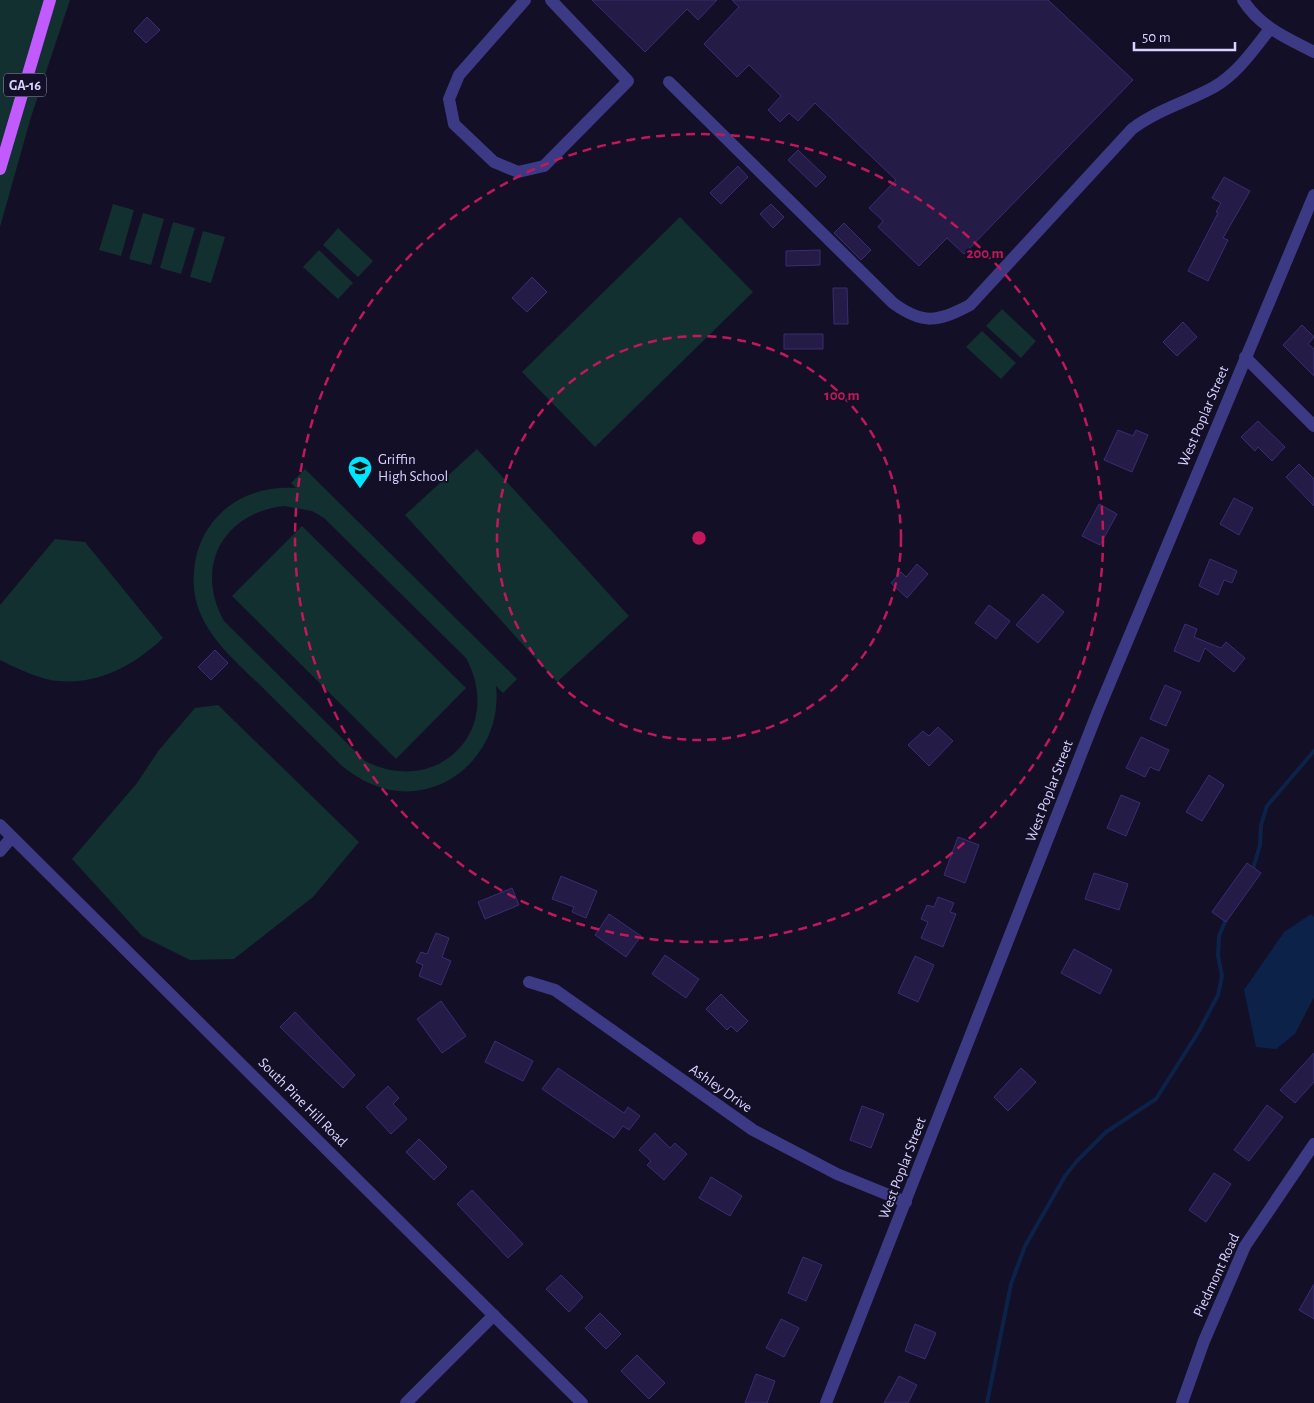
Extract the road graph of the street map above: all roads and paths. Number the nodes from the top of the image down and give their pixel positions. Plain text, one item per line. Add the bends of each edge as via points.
1 (50, 0) edge
2 (525, 0) edge
3 (550, 0) edge
4 (1243, 0) edge
5 (1270, 29) junction
6 (1314, 52) edge
7 (669, 82) dead end
8 (0, 170) edge
9 (1314, 195) edge
10 (1246, 357) junction
11 (1314, 426) edge
12 (0, 825) edge
13 (12, 837) junction
14 (0, 851) edge
15 (529, 982) dead end
16 (1314, 1144) edge
17 (906, 1202) junction
18 (494, 1315) junction
19 (406, 1403) edge
20 (582, 1403) edge
21 (826, 1403) edge
22 (1182, 1403) edge

1 - 8 main road, GA-16
2 - 3 street via 459,75 449,99 454,124 494,162 518,172 544,166 628,81
4 - 5 street
5 - 6 street
5 - 7 street via 1238,69 1220,82 1151,115 1132,128 970,305 950,316 911,316 893,303
9 - 10 street, West Poplar Street
10 - 11 street
10 - 17 street, West Poplar Street via 1098,711
12 - 13 street, South Pine Hill Road
13 - 14 street
13 - 18 street, South Pine Hill Road
15 - 17 street, Ashley Drive via 555,990 753,1130 837,1174
16 - 22 street, Piedmont Road via 1245,1246 1204,1341
17 - 21 street, West Poplar Street
18 - 19 street
18 - 20 street, South Pine Hill Road

